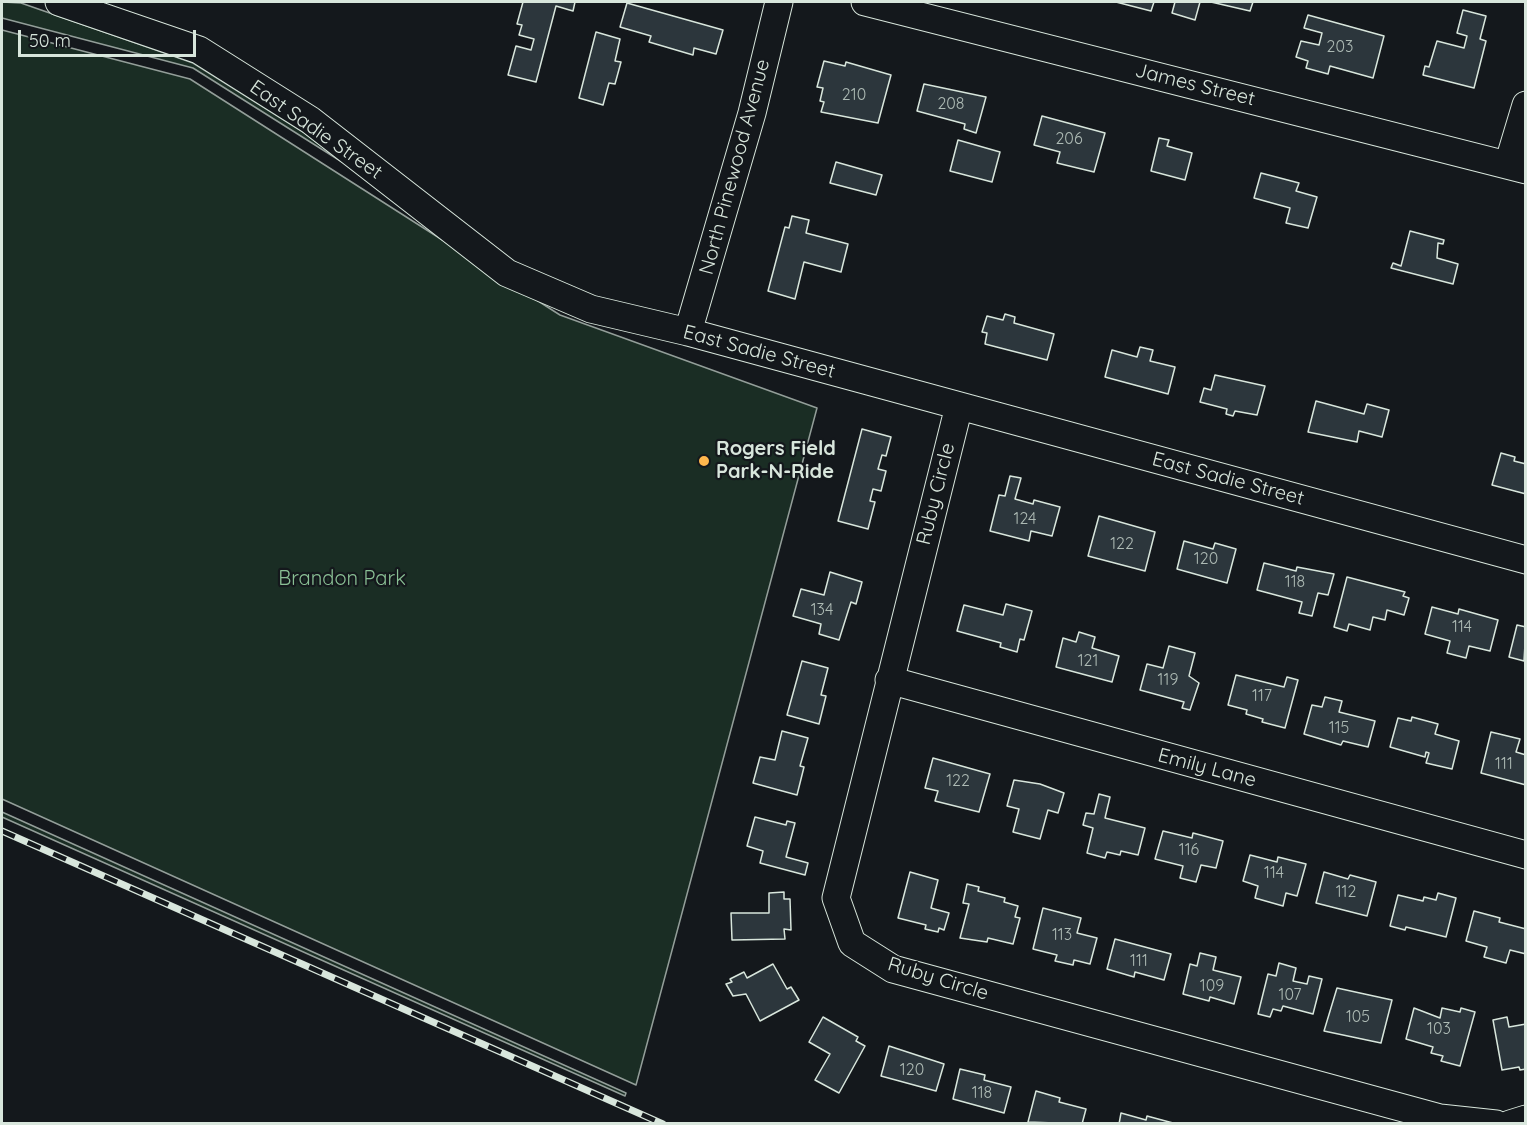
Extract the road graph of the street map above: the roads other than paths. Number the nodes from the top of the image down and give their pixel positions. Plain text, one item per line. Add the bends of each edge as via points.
1 (59, 2) edge
2 (779, 2) edge
3 (865, 2) edge
4 (1526, 105) edge
5 (1516, 167) edge
6 (688, 332) junction
7 (958, 406) junction
8 (1526, 560) edge
9 (889, 680) junction
10 (1526, 855) edge
11 (1526, 1119) edge
12 (1496, 1124) edge
13 (1510, 1124) edge

1 - 6 street, East Sadie Street via 199,50 310,120 507,273 591,309
2 - 6 street, North Pinewood Avenue via 752,112
3 - 5 street, James Street
4 - 5 street
6 - 7 street, East Sadie Street
7 - 8 street, East Sadie Street
7 - 9 street, Ruby Circle
9 - 10 street, Emily Lane
9 - 12 street, Ruby Circle via 836,897 852,943 892,969 1440,1118
11 - 13 street

